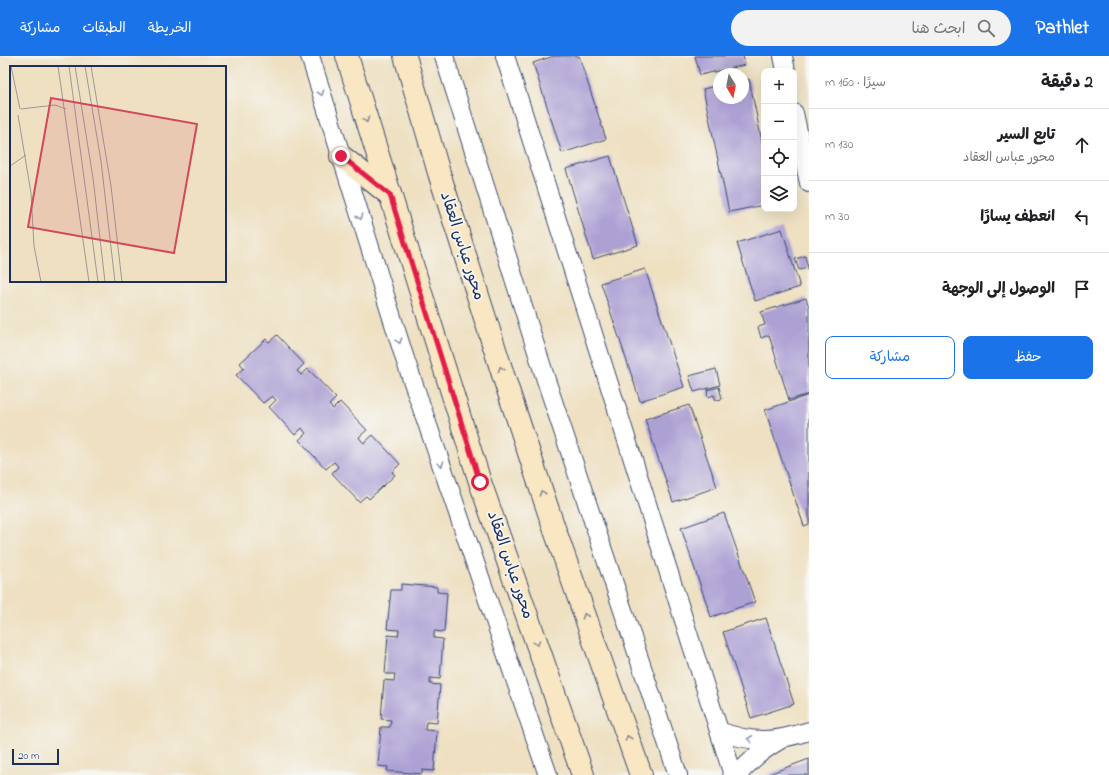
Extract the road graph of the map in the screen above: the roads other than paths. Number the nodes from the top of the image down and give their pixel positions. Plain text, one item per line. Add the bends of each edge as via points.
1 (310, 56) edge
2 (347, 56) edge
3 (405, 56) edge
4 (444, 56) edge
5 (505, 56) edge
6 (783, 56) edge
7 (785, 68) edge
8 (797, 127) edge
9 (341, 156) junction
10 (809, 183) edge
11 (390, 195) junction
12 (720, 731) junction
13 (809, 731) edge
14 (781, 739) junction
15 (548, 775) edge
16 (584, 775) edge
17 (641, 775) edge
18 (678, 775) edge
19 (733, 775) edge
20 (738, 775) edge

1 -> 9 street
2 -> 11 main road, محور عباس العقاد
17 -> 3 main road, محور عباس العقاد via 506,384
4 - 18 street via 548,388
5 - 12 street
6 - 7 street
8 - 10 street
9 - 11 main road
9 -> 15 street via 405,359
11 -> 16 main road, محور عباس العقاد via 480,482
14 -> 12 street via 756,740
12 - 19 street
13 - 14 street
14 - 20 street via 756,756

